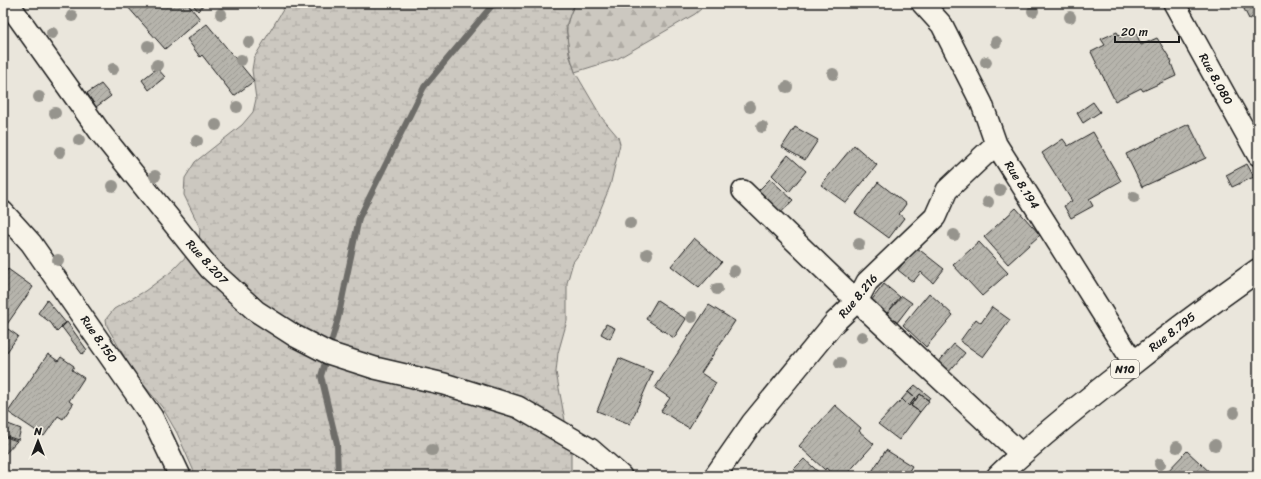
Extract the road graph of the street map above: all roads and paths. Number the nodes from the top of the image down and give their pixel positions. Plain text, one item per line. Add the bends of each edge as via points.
1 (8, 3) edge
2 (922, 3) edge
3 (1174, 3) edge
4 (996, 144) junction
5 (1258, 154) edge
6 (743, 191) dead end
7 (3, 212) edge
8 (1258, 270) edge
9 (857, 301) junction
10 (1133, 362) junction
11 (1021, 454) junction
12 (180, 476) edge
13 (620, 476) edge
14 (715, 476) edge
15 (998, 476) edge

1 - 13 street, Rue 8.207 via 100,132 210,269 256,310 295,336 328,352 375,368 444,384 518,407 590,449
2 - 4 street, Rue 8.194 via 942,25 982,104
3 - 5 street, Rue 8.080
4 - 9 street, Rue 8.216 via 947,190 935,217 867,282
4 - 10 street, Rue 8.194
6 - 9 street
7 - 12 street, Rue 8.150 via 31,243 152,417
8 - 10 highway, Rue 8.795 / N10 via 1208,304
9 - 11 street
9 - 14 street, Rue 8.216 via 835,322 752,423
10 - 11 highway, Rue 8.795 / N10
11 - 15 highway, Rue 8.795 / N10

